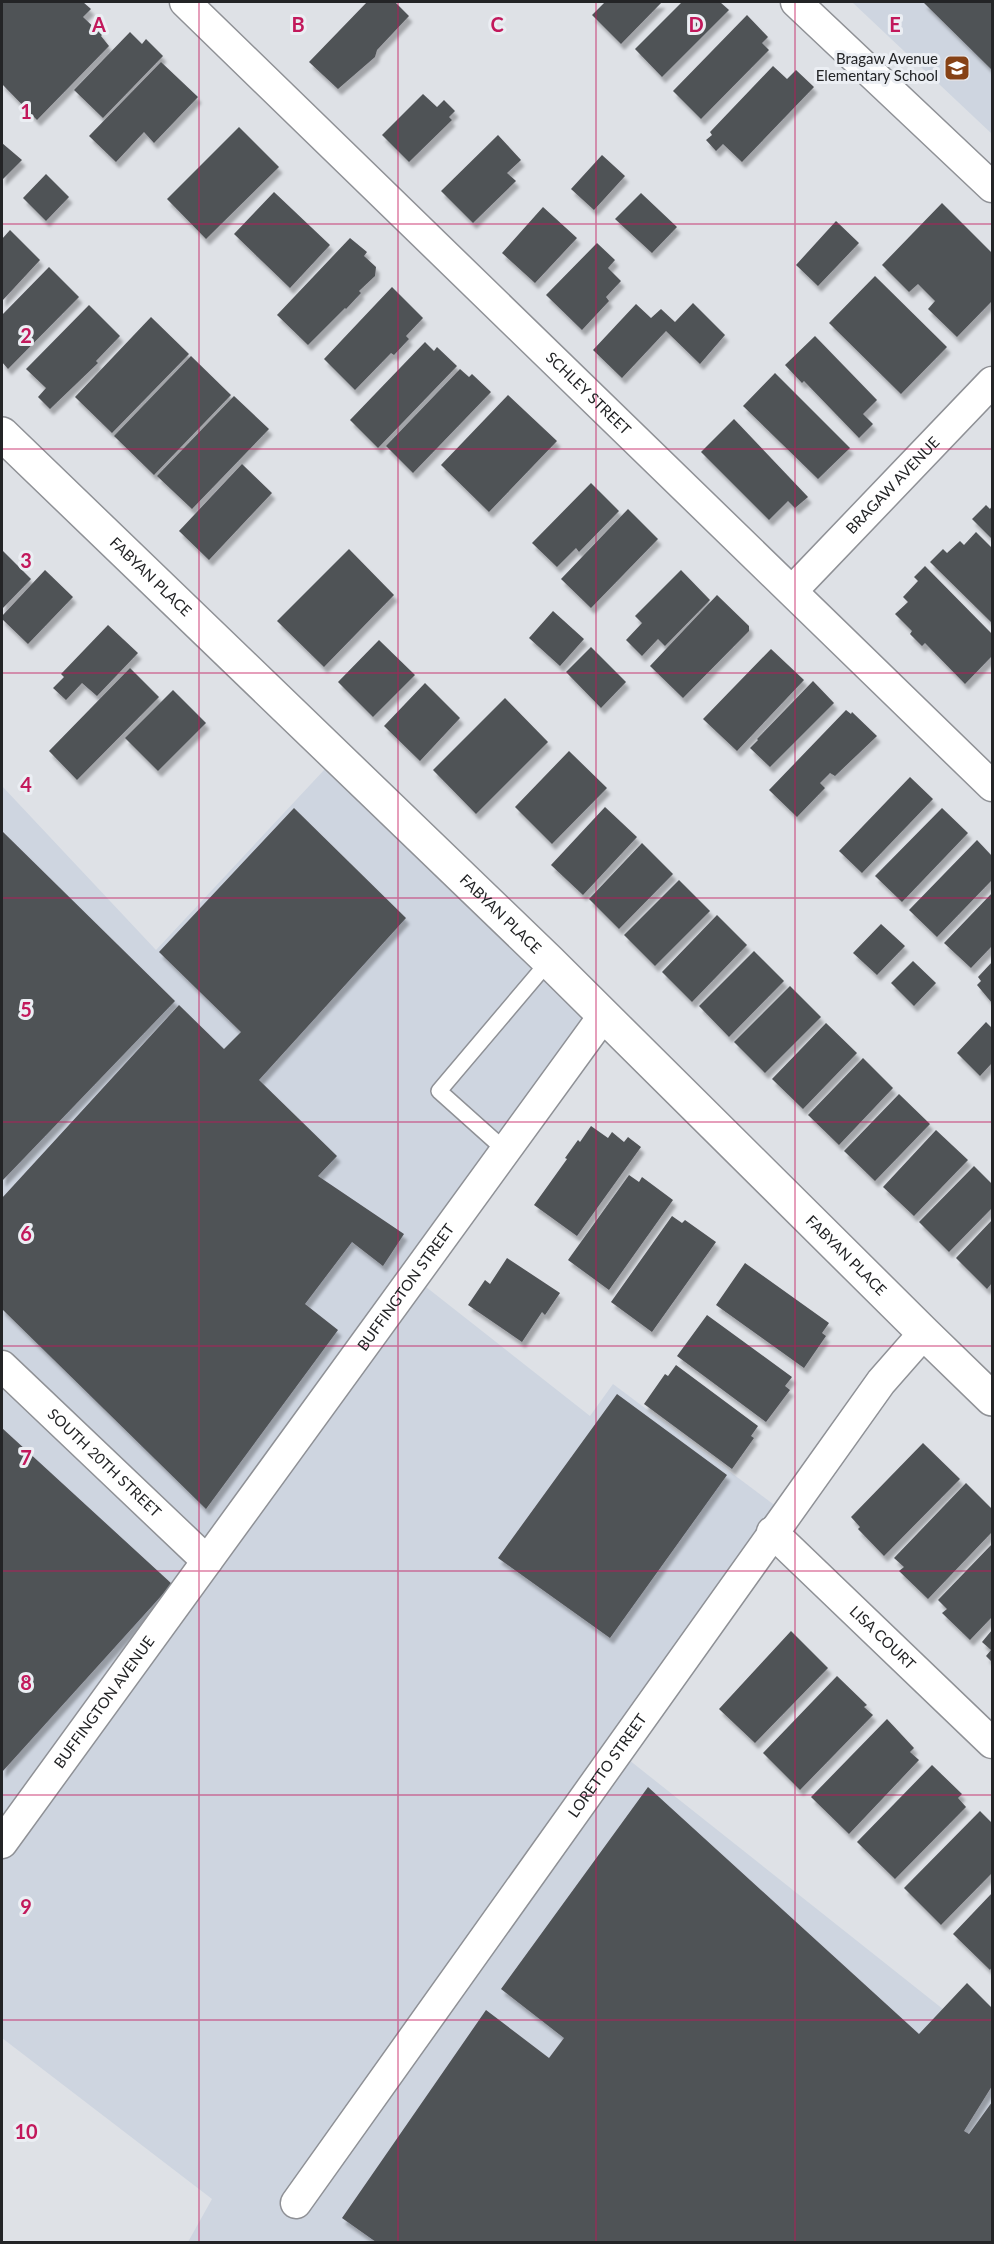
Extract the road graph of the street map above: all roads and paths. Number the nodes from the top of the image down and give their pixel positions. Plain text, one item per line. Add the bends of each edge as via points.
1 (185, 2) edge
2 (796, 2) edge
3 (993, 187) edge
4 (993, 382) edge
5 (2, 434) edge
6 (792, 591) junction
7 (993, 786) edge
8 (549, 961) junction
9 (604, 1015) junction
10 (506, 1151) junction
11 (924, 1333) junction
12 (2, 1366) edge
13 (993, 1399) edge
14 (772, 1532) junction
15 (207, 1561) junction
16 (993, 1743) edge
17 (2, 1843) edge
18 (296, 2203) dead end

1 - 6 street, SCHLEY STREET
2 - 3 street
4 - 6 street, BRAGAW AVENUE
5 - 8 street, FABYAN PLACE
6 - 7 street, SCHLEY STREET
8 - 9 street, FABYAN PLACE
8 - 10 lane via 440,1091
9 - 10 street, BUFFINGTON STREET
9 - 11 street, FABYAN PLACE
10 - 15 street, BUFFINGTON STREET
11 - 13 street, FABYAN PLACE
11 - 14 street, LORETTO STREET via 881,1382
12 - 15 street, SOUTH 20TH STREET
14 - 16 street, LISA COURT
14 - 18 street, LORETTO STREET
15 - 17 street, BUFFINGTON AVENUE

